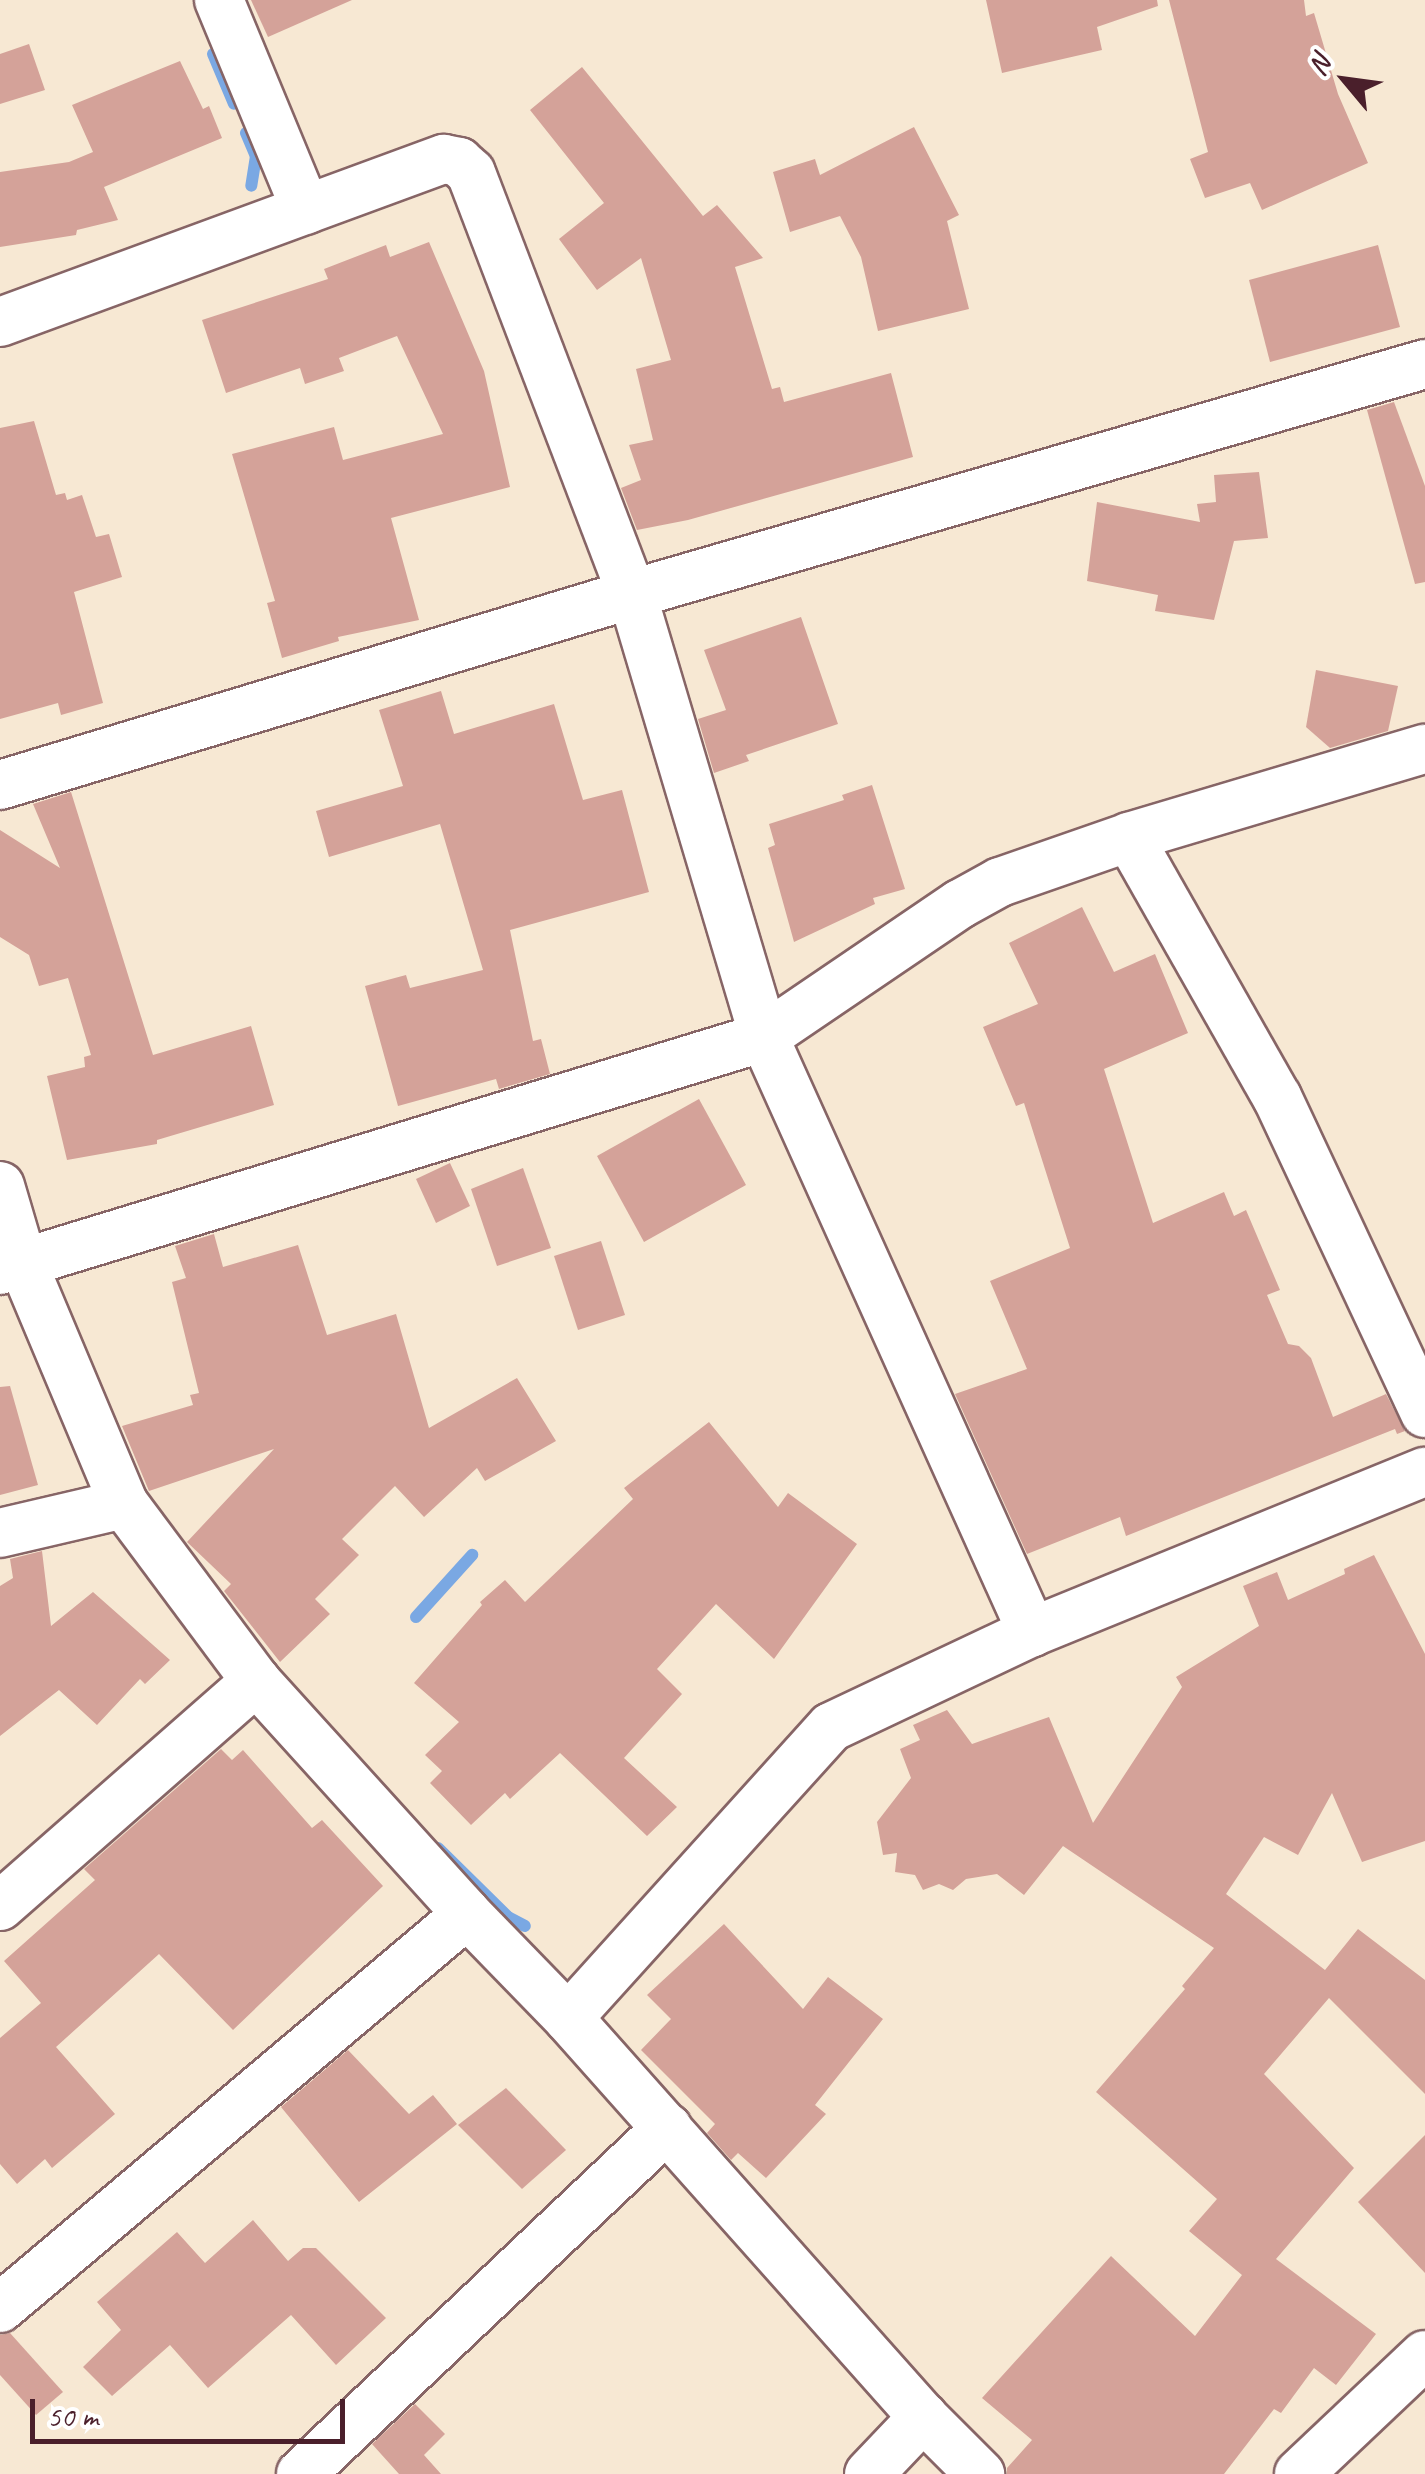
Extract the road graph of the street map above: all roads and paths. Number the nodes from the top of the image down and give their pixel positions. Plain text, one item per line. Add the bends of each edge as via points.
1 (220, 0) edge
2 (306, 210) junction
3 (0, 322) edge
4 (1425, 364) edge
5 (632, 594) junction
6 (1425, 749) edge
7 (0, 786) edge
8 (1129, 838) junction
9 (764, 1037) junction
10 (0, 1186) edge
11 (11, 1267) edge
12 (1425, 1414) edge
13 (1425, 1472) edge
14 (124, 1504) junction
15 (0, 1533) edge
16 (1032, 1632) junction
17 (256, 1681) junction
18 (0, 1906) edge
19 (467, 1914) junction
20 (568, 2018) junction
21 (666, 2128) junction
22 (0, 2308) edge
23 (1425, 2355) edge
24 (923, 2417) junction
25 (1349, 2452) edge
26 (302, 2474) edge
27 (869, 2474) edge
28 (980, 2474) edge
29 (1299, 2474) edge

1 - 2 street
2 - 3 street
2 - 5 street via 444,159 471,173
4 - 5 street
5 - 7 street
5 - 9 street
6 - 8 street
8 - 9 street via 1000,882
8 - 12 street via 1277,1096
9 - 11 street
9 - 16 street
10 - 11 street
11 - 14 street
13 - 16 street
14 - 15 street
14 - 17 street
16 - 20 street via 817,1738
17 - 18 street
17 - 19 street
19 - 20 street
19 - 22 street
20 - 21 street
21 - 24 street
21 - 26 street
23 - 25 street
24 - 27 street
24 - 28 street
25 - 29 street

